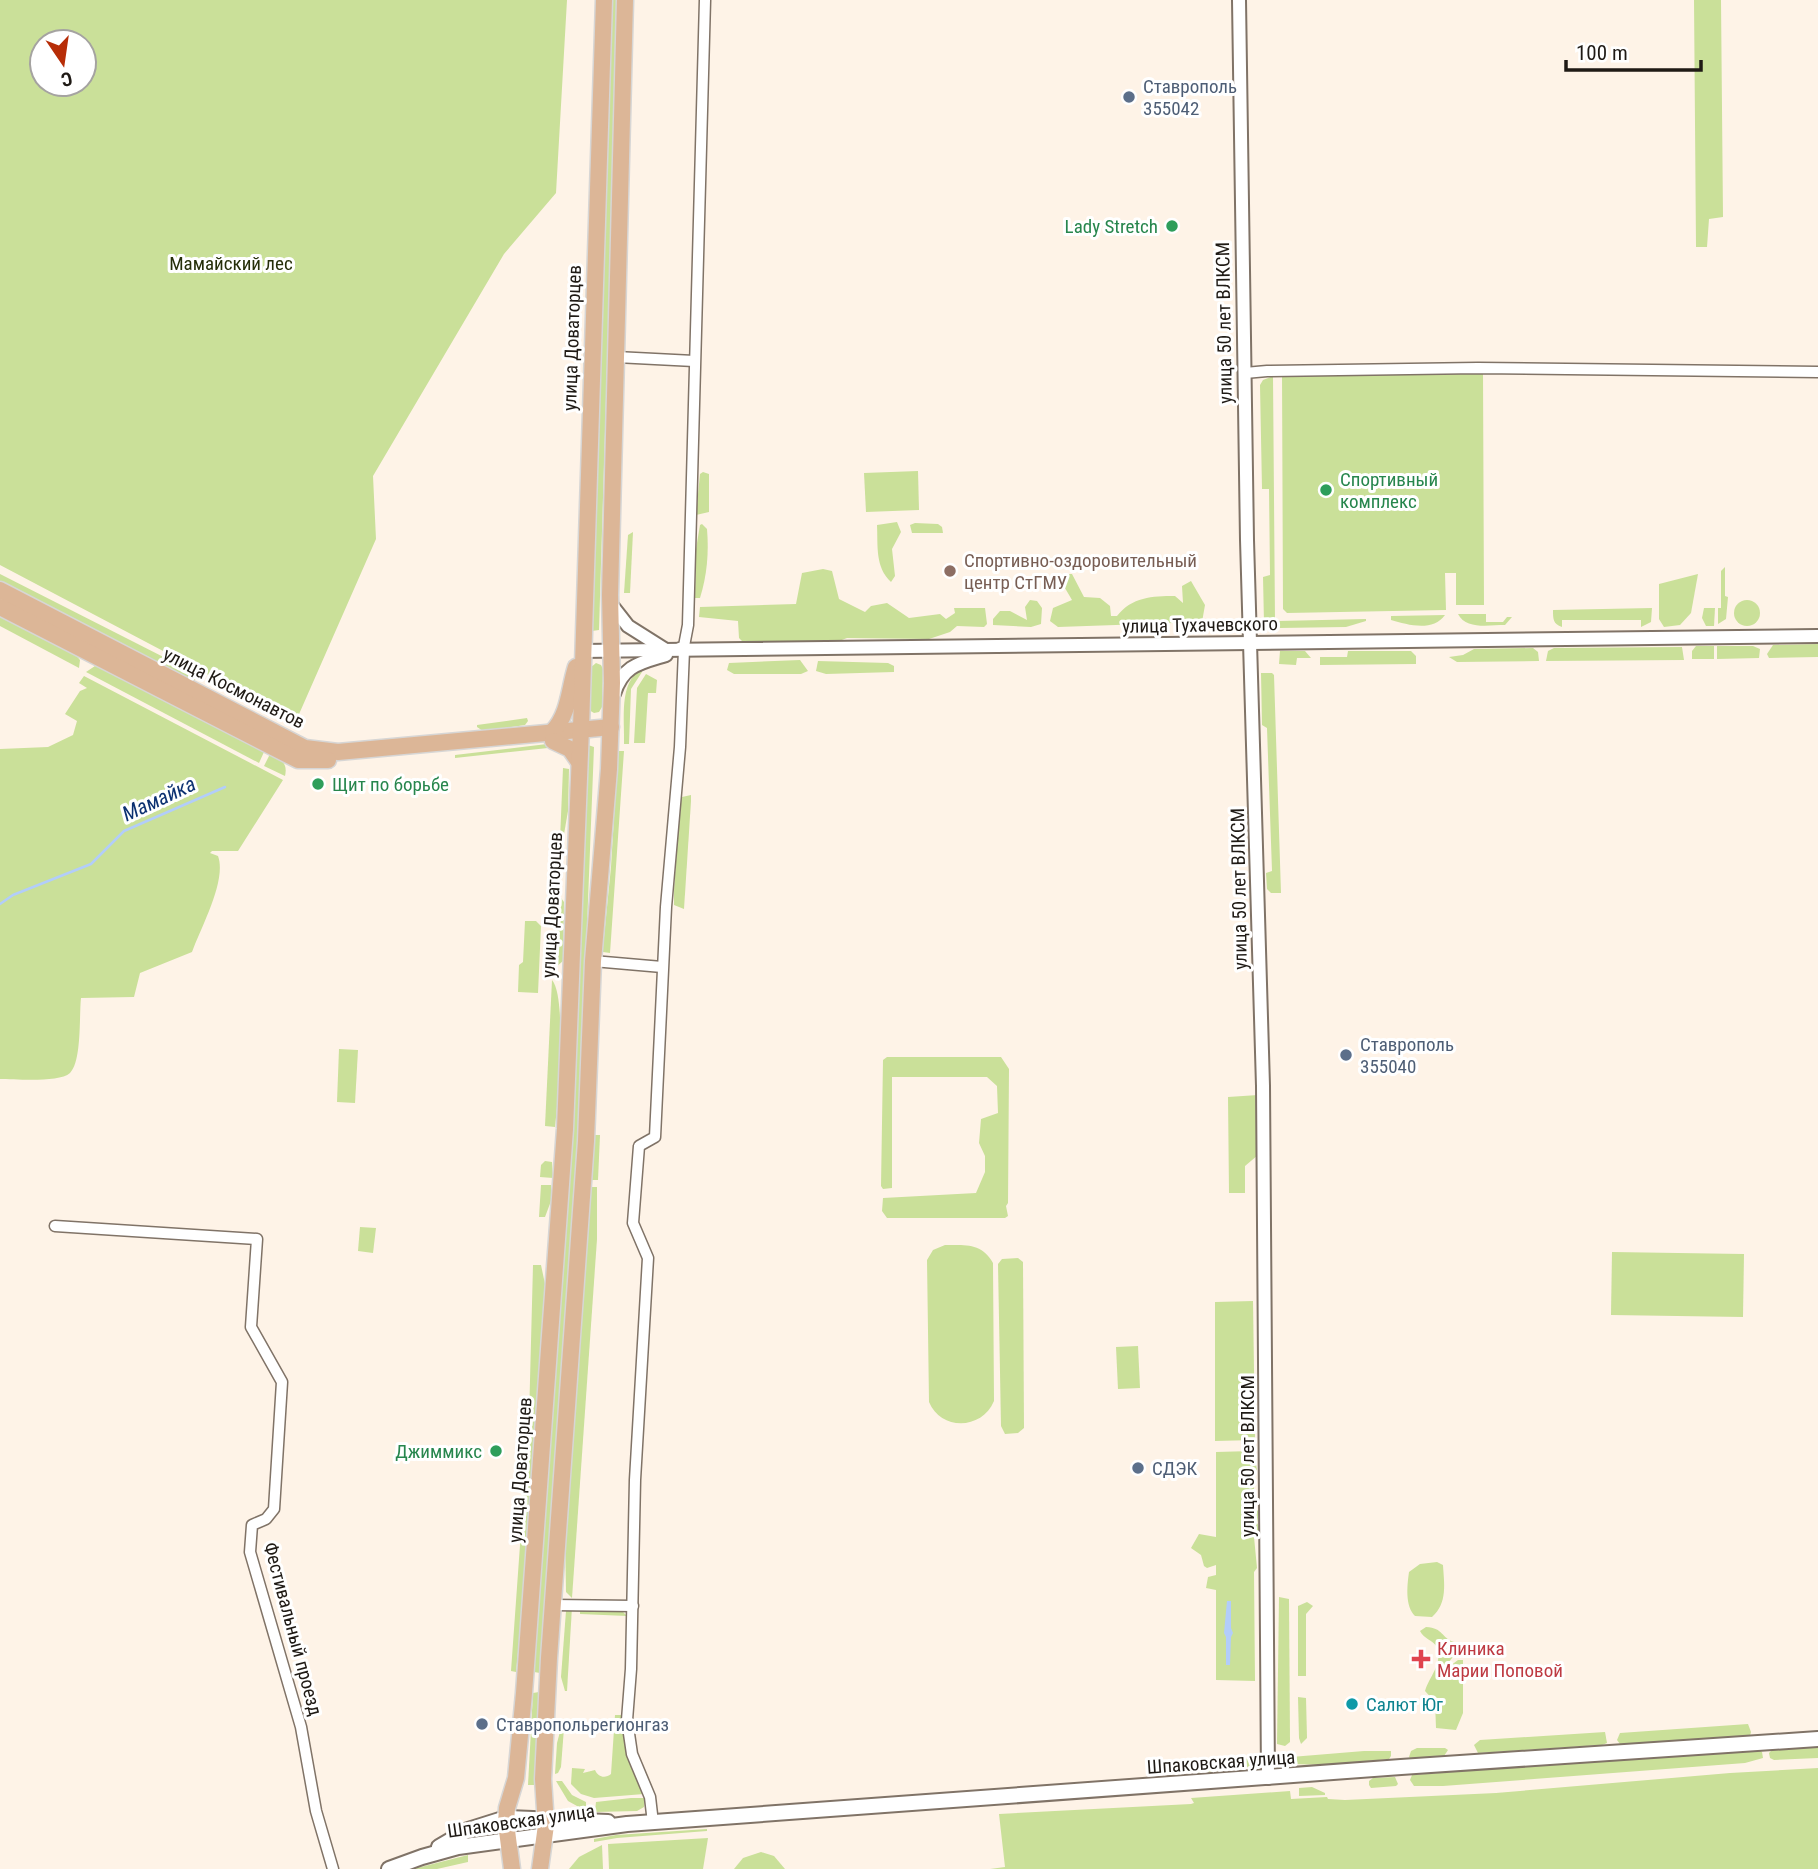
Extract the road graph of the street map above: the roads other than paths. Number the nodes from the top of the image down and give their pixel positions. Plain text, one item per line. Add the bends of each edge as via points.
1 (604, 0) edge
2 (625, 0) edge
3 (705, 0) edge
4 (1239, 0) edge
5 (616, 357) junction
6 (694, 361) junction
7 (1818, 372) edge
8 (1245, 373) junction
9 (0, 590) edge
10 (610, 603) junction
11 (0, 607) edge
12 (1818, 636) edge
13 (1251, 644) junction
14 (675, 650) junction
15 (611, 651) junction
16 (582, 652) junction
17 (612, 701) junction
18 (584, 732) junction
19 (611, 732) junction
20 (553, 736) junction
21 (579, 762) junction
22 (593, 961) junction
23 (662, 967) junction
24 (55, 1226) dead end
25 (553, 1605) junction
26 (633, 1606) junction
27 (1818, 1739) edge
28 (1268, 1778) junction
29 (507, 1813) junction
30 (653, 1823) junction
31 (627, 1824) junction
32 (422, 1857) junction
33 (333, 1869) edge
34 (389, 1869) edge
35 (512, 1869) edge
36 (540, 1869) edge

1 - 16 main road, улица Доваторцев
2 - 5 main road
3 - 6 street
4 - 8 street, улица 50 лет ВЛКСМ
5 - 6 street
5 - 10 main road
6 - 14 street via 688,625 684,646
7 - 8 street via 1478,368
8 - 13 street, улица 50 лет ВЛКСМ
9 - 20 main road, улица Космонавтов via 304,748 338,752
10 - 14 street via 628,626
10 - 15 main road
11 - 20 main road, улица Космонавтов via 298,760 340,761
12 - 13 street, улица Тухачевского
13 - 14 street, улица Тухачевского
13 - 28 street, улица 50 лет ВЛКСМ via 1263,1086
14 - 15 street, улица Тухачевского
14 - 17 street via 634,665
14 - 23 street via 680,747
15 - 16 street, улица Тухачевского
15 - 17 main road
16 - 18 main road, улица Доваторцев
16 - 20 main road via 565,713
17 - 19 main road
18 - 19 main road
18 - 20 main road
18 - 21 main road, улица Доваторцев
19 - 22 main road
20 - 21 main road
21 - 29 main road, улица Доваторцев via 560,1216 520,1745
22 - 23 street
22 - 25 main road via 586,1141
23 - 26 street via 655,1138 639,1146 634,1223 649,1258 635,1480
24 - 33 street, Фестивальный проезд via 257,1239 251,1327 282,1382 274,1509 252,1525 250,1552 301,1727 316,1811
25 - 26 street
25 - 36 main road
26 - 30 street via 628,1738 650,1797
27 - 28 main road, Шпаковская улица
28 - 30 main road, Шпаковская улица
29 - 31 main road, Шпаковская улица
29 - 32 main road, Шпаковская улица
29 - 35 main road, улица Доваторцев
30 - 31 main road, Шпаковская улица
31 - 32 main road, Шпаковская улица via 458,1847
32 - 34 main road, Шпаковская улица

